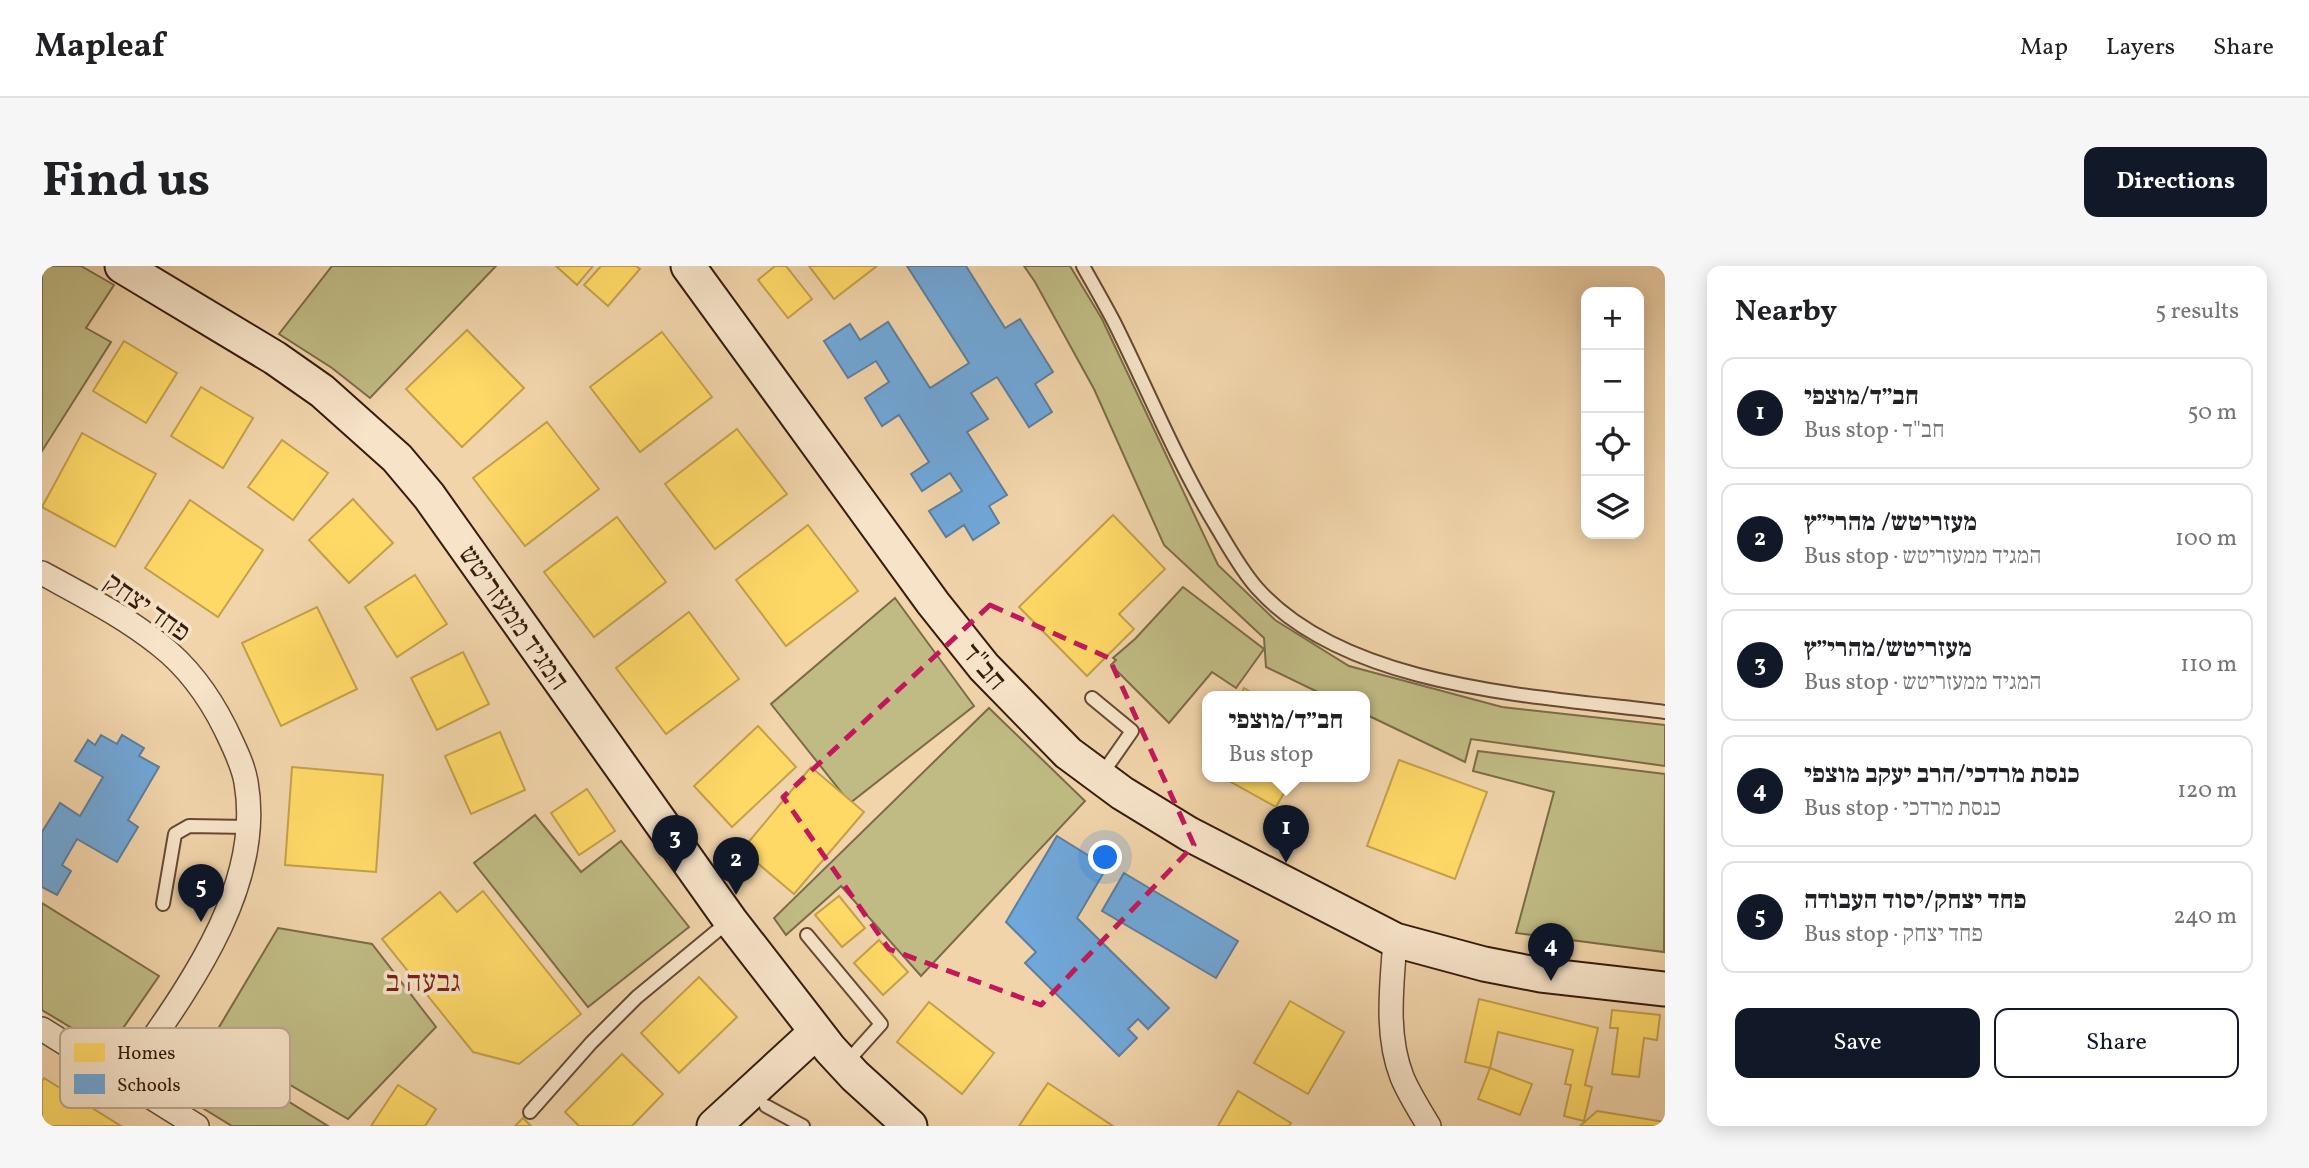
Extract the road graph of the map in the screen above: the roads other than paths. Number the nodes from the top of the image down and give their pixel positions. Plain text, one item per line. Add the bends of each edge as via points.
1 (122, 266) edge
2 (688, 266) edge
3 (1083, 266) edge
4 (42, 573) edge
5 (1092, 698) dead end
6 (1665, 712) edge
7 (1100, 776) junction
8 (248, 827) junction
9 (163, 904) dead end
10 (730, 920) junction
11 (807, 935) dead end
12 (1395, 940) junction
13 (1665, 989) edge
14 (160, 1028) edge
15 (42, 1029) edge
16 (60, 1040) edge
17 (830, 1048) junction
18 (168, 1108) edge
19 (530, 1112) dead end
20 (756, 1116) edge
21 (197, 1126) edge
22 (714, 1126) edge
23 (803, 1126) edge
24 (910, 1126) edge
25 (1429, 1126) edge

1 - 10 street, המגיד ממעזריטש via 275,358 322,391 397,458 429,496
2 - 7 street, חב"ד via 984,667 1068,753
3 - 6 lane via 1194,489 1257,588 1295,621 1339,647 1401,670 1480,690
4 - 8 street, פחד יצחק via 161,645 193,677 216,709 234,747 246,780
5 - 7 lane via 1132,731
7 - 12 street, חב"ד via 1189,834
8 - 9 lane via 189,826 175,834
8 - 14 street, פחד יצחק via 245,856 229,905 207,955
10 - 17 street, המגיד ממעזריטש
10 - 19 lane via 637,997
11 - 17 lane via 881,1024
12 - 13 street, חב"ד via 1541,975
12 - 25 street via 1393,1041 1402,1077
15 - 16 street
17 - 20 street
17 - 22 street
17 - 24 street, המגיד ממעזריטש
18 - 21 street
20 - 23 lane

